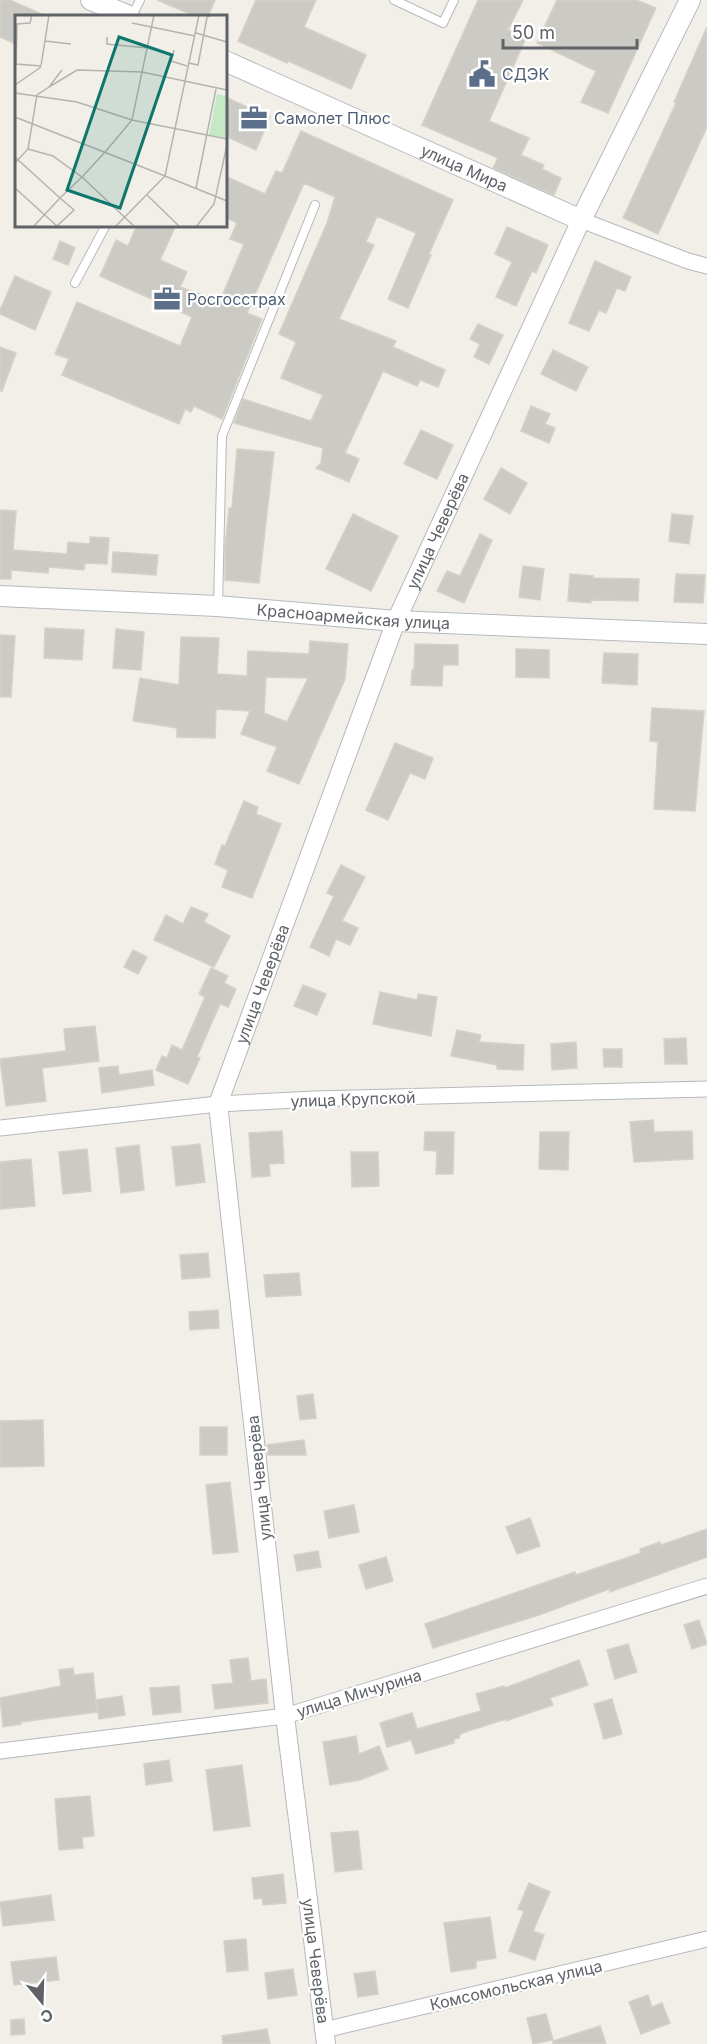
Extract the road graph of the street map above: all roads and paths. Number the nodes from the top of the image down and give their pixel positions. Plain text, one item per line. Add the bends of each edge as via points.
1 (91, 0) edge
2 (140, 0) edge
3 (394, 0) edge
4 (454, 0) edge
5 (690, 0) edge
6 (128, 15) edge
7 (131, 15) edge
8 (226, 61) edge
9 (315, 205) dead end
10 (581, 220) junction
11 (105, 226) edge
12 (707, 266) edge
13 (75, 283) dead end
14 (0, 596) edge
15 (218, 606) junction
16 (396, 621) junction
17 (707, 634) edge
18 (707, 1089) edge
19 (218, 1104) junction
20 (0, 1128) edge
21 (707, 1586) edge
22 (285, 1716) junction
23 (0, 1750) edge
24 (707, 1939) edge
25 (325, 2037) edge

1 - 6 main road
2 - 7 lane
3 - 4 lane via 443,23
5 - 10 main road, улица Чеверёва
8 - 10 main road, улица Мира
9 - 15 lane via 222,436
10 - 12 street, улица Мира
10 - 16 street, улица Чеверёва
11 - 13 lane
14 - 15 main road, Красноармейская улица
15 - 16 main road, Красноармейская улица
16 - 17 main road, Красноармейская улица
16 - 19 street, улица Чеверёва
18 - 19 street, улица Крупской
19 - 20 street, улица Крупской
19 - 22 street, улица Чеверёва
21 - 22 street, улица Мичурина
22 - 23 street, улица Мичурина
22 - 25 street, улица Чеверёва
24 - 25 street, Комсомольская улица

